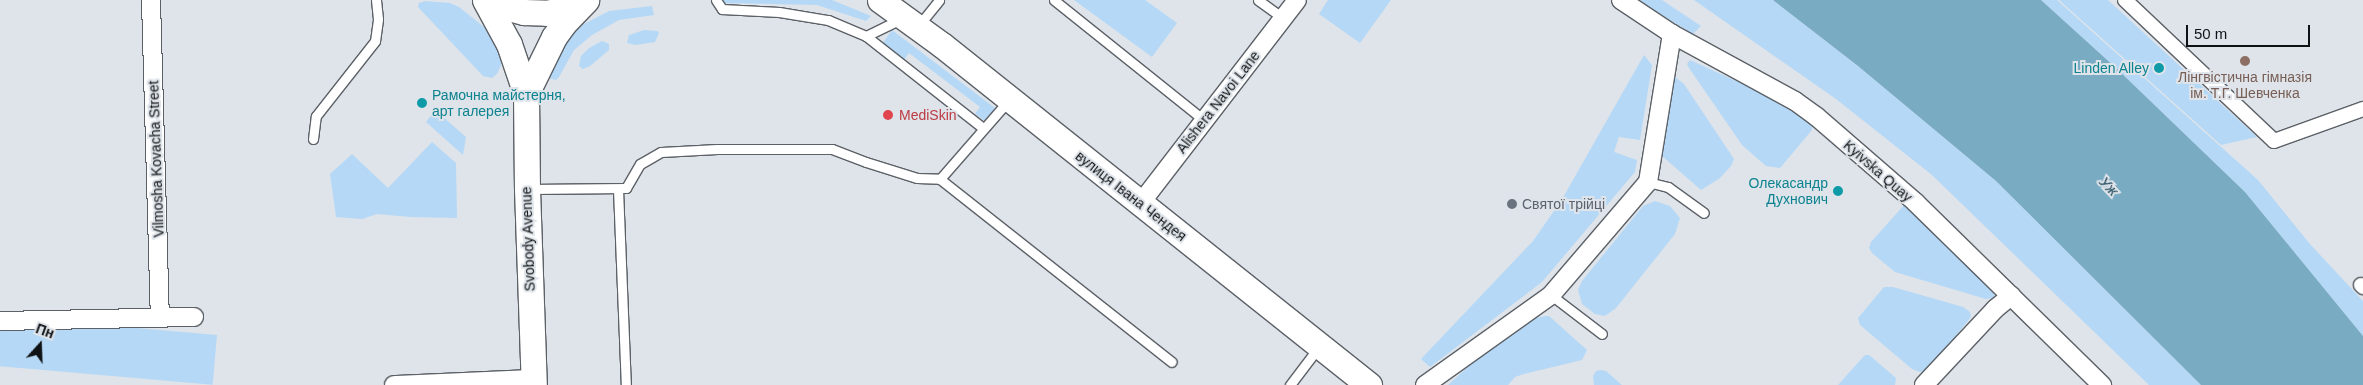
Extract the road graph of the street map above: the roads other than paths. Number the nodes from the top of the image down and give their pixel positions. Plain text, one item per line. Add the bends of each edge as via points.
1 (151, 0) edge
2 (376, 0) edge
3 (484, 0) edge
4 (491, 0) edge
5 (582, 0) edge
6 (586, 0) edge
7 (716, 0) edge
8 (864, 0) edge
9 (939, 0) edge
10 (1054, 0) edge
11 (1258, 0) edge
12 (1297, 0) edge
13 (1621, 0) edge
14 (2125, 0) edge
15 (899, 14) edge
16 (1283, 18) junction
17 (1672, 34) junction
18 (866, 36) junction
19 (526, 94) junction
20 (1009, 99) junction
21 (2363, 109) edge
22 (1204, 120) junction
23 (983, 128) junction
24 (313, 139) dead end
25 (940, 180) junction
26 (1648, 182) junction
27 (526, 189) junction
28 (618, 189) junction
29 (1140, 204) junction
30 (1704, 213) dead end
31 (1551, 295) junction
32 (2011, 296) junction
33 (194, 316) dead end
34 (160, 318) junction
35 (0, 321) edge
36 (1602, 334) dead end
37 (1320, 345) junction
38 (1172, 362) dead end
39 (534, 382) edge
40 (394, 385) edge
41 (403, 385) edge
42 (626, 385) edge
43 (1290, 385) edge
44 (1368, 385) edge
45 (1425, 385) edge
46 (1924, 385) edge
47 (2102, 385) edge

1 - 34 street, Vilmosha Kovacha Street
2 - 24 lane via 375,42 316,116
3 - 19 main road, Svobody Avenue via 508,44
4 - 5 main road via 524,12 547,13
6 - 19 main road, Svobody Avenue via 554,37
7 - 18 lane via 722,9 779,12 828,20
8 - 15 main road, вулиця Івана Чендея
9 - 15 lane
10 - 22 lane
11 - 16 lane
12 - 16 street, Alishera Navoi Lane
13 - 17 street, Kyivska Quay
14 - 21 street via 2274,141
15 - 18 lane
15 - 20 main road, вулиця Івана Чендея
16 - 22 street, Alishera Navoi Lane
17 - 26 street
17 - 32 street, Kyivska Quay via 1795,101 1915,202
18 - 23 lane
19 - 27 main road, Svobody Avenue
20 - 23 lane
20 - 29 main road, вулиця Івана Чендея
22 - 29 street, Alishera Navoi Lane
23 - 25 lane
25 - 28 lane via 917,178 832,149 717,149 661,152 640,164 626,188
25 - 38 lane
26 - 30 lane via 1668,187
26 - 31 street
27 - 28 lane
27 - 39 main road, Svobody Avenue
28 - 42 lane
29 - 37 main road, вулиця Івана Чендея
31 - 36 lane
31 - 45 street
32 - 46 street
32 - 47 street, Kyivska Quay
33 - 34 street
34 - 35 street
37 - 43 lane
37 - 44 main road, вулиця Івана Чендея
39 - 41 street
40 - 41 street

